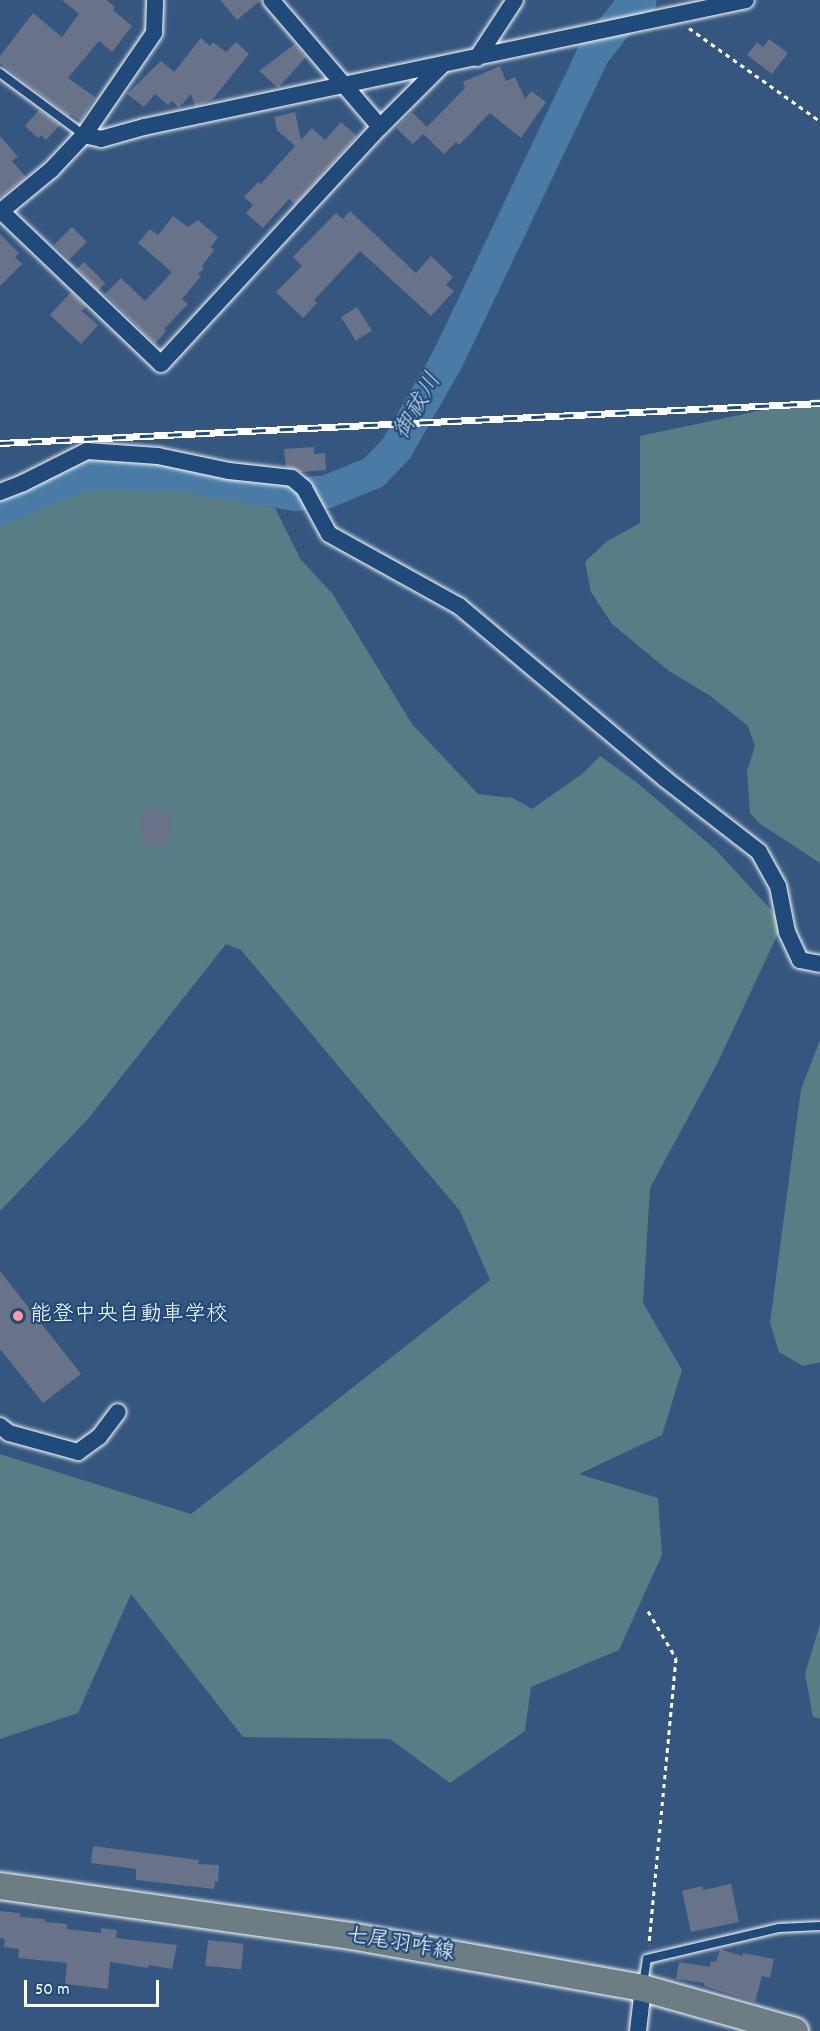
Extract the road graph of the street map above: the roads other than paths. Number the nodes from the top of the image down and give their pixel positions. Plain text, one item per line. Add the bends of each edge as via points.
1 (155, 0) edge
2 (271, 0) edge
3 (515, 0) edge
4 (746, 0) edge
5 (477, 58) junction
6 (442, 65) junction
7 (0, 73) edge
8 (345, 87) junction
9 (380, 127) junction
10 (84, 135) junction
11 (0, 211) edge
12 (0, 492) edge
13 (820, 964) edge
14 (118, 1412) dead end
15 (0, 1426) edge
16 (0, 1886) edge
17 (820, 1926) edge
18 (643, 1988) junction
19 (638, 2031) edge
20 (795, 2031) edge

1 - 10 street via 154,33
2 - 8 street
3 - 5 street
4 - 5 street
5 - 6 street
6 - 8 street
6 - 9 street
7 - 10 lane
8 - 9 street
8 - 10 street via 101,139
9 - 11 street via 161,364
10 - 11 street via 51,170
12 - 13 street via 87,451 158,456 229,471 292,478 308,495 329,534 459,606 665,779 759,852 778,886 787,932 800,960
14 - 15 street via 99,1437 78,1452 9,1433
16 - 18 main road, 七尾羽咋線 via 351,1936
17 - 18 lane via 779,1928 647,1959
18 - 19 street
18 - 20 main road, 七尾羽咋線

